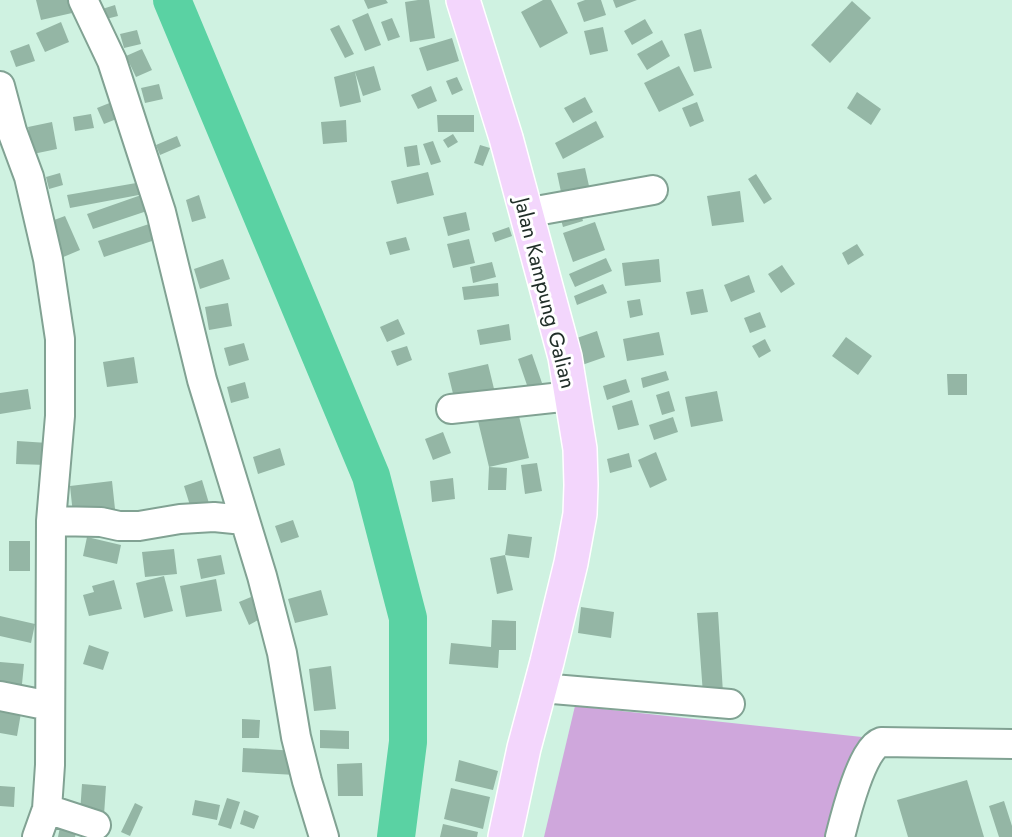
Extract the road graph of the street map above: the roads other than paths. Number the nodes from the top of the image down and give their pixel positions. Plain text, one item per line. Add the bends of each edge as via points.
1 (83, 0) edge
2 (463, 0) edge
3 (0, 86) edge
4 (653, 190) dead end
5 (525, 213) junction
6 (571, 396) junction
7 (452, 409) dead end
8 (244, 520) junction
9 (51, 521) junction
10 (540, 688) junction
11 (0, 696) edge
12 (730, 704) dead end
13 (50, 706) junction
14 (1012, 744) edge
15 (47, 809) junction
16 (96, 825) dead end
17 (37, 837) edge
18 (324, 837) edge
19 (505, 837) edge
20 (840, 837) edge

1 - 8 street via 112,61 136,131 161,212 202,380
2 - 5 main road, Jalan Kampung Galian
3 - 9 street via 29,177 48,259 60,339 60,416
4 - 5 street
5 - 6 main road, Jalan Kampung Galian via 565,357
6 - 7 street
6 - 10 main road, Jalan Kampung Galian via 579,449 580,514
8 - 9 street via 203,518 119,526
8 - 18 street via 282,653 296,737
9 - 13 street
10 - 12 street
10 - 19 main road, Jalan Kampung Galian
11 - 13 street
13 - 15 street
14 - 20 street via 875,744 858,779
15 - 16 street
15 - 17 street

